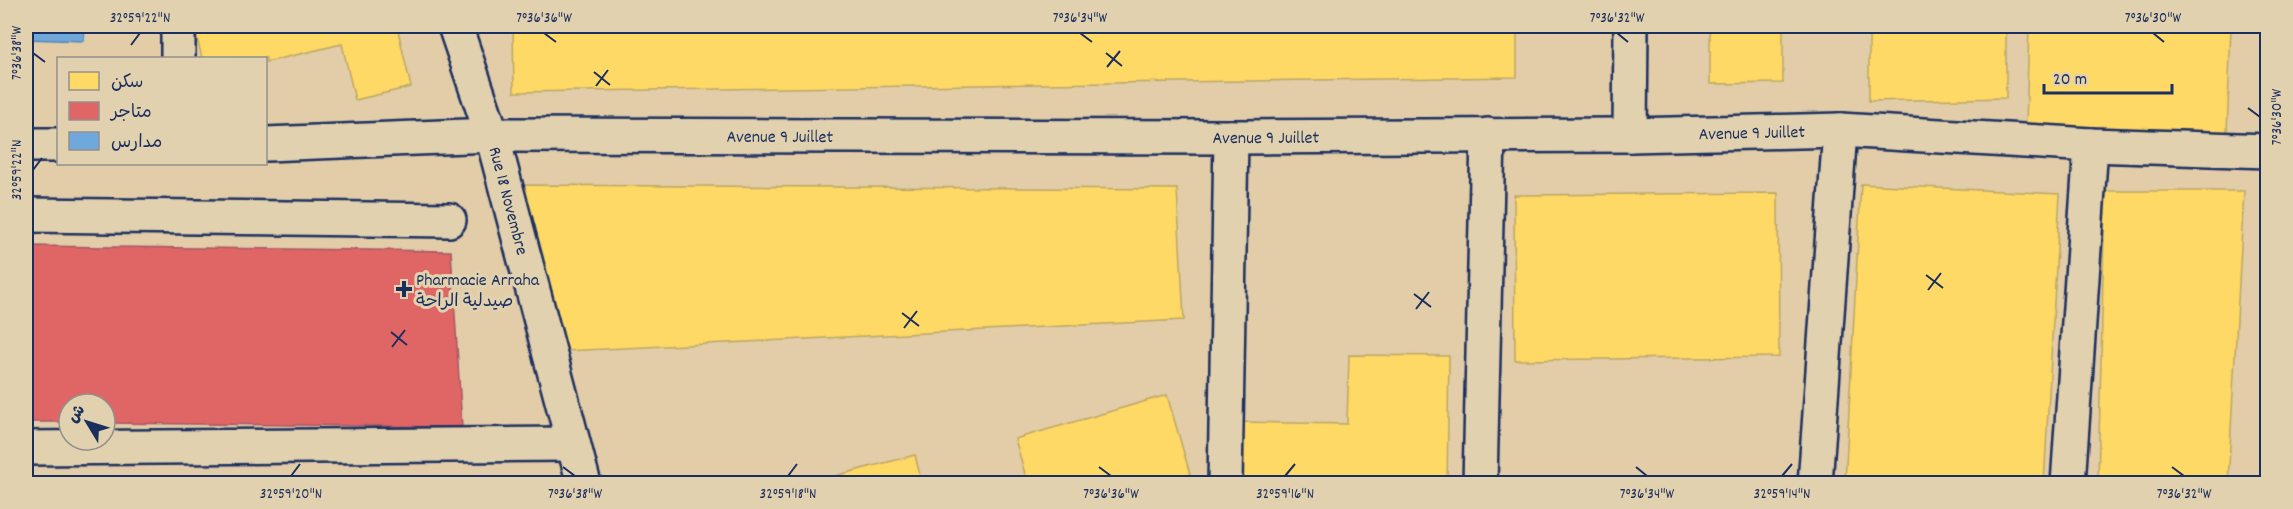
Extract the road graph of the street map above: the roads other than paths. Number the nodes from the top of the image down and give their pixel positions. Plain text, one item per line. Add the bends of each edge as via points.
1 (178, 26) edge
2 (455, 26) edge
3 (1632, 26) edge
4 (178, 57) edge
5 (1840, 130) junction
6 (492, 135) junction
7 (1488, 135) junction
8 (1630, 135) junction
9 (1231, 137) junction
10 (267, 144) edge
11 (26, 145) edge
12 (57, 145) edge
13 (2091, 145) junction
14 (2268, 151) edge
15 (26, 215) edge
16 (449, 220) dead end
17 (573, 444) junction
18 (26, 448) edge
19 (584, 483) edge
20 (1225, 483) edge
21 (1480, 483) edge
22 (1815, 483) edge
23 (2068, 483) edge

1 - 4 street
2 - 6 street, Rue 18 Novembre
3 - 8 street
5 - 8 street, Avenue 9 Juillet
5 - 13 street, Avenue 9 Juillet
5 - 22 street
6 - 9 street, Avenue 9 Juillet
6 - 10 street, Avenue 9 Juillet
6 - 17 street, Rue 18 Novembre
7 - 8 street, Avenue 9 Juillet
7 - 9 street, Avenue 9 Juillet
7 - 21 street
9 - 20 street
11 - 12 street
13 - 14 street, Avenue 9 Juillet
13 - 23 street
15 - 16 street
17 - 18 street
17 - 19 street, Rue 18 Novembre

